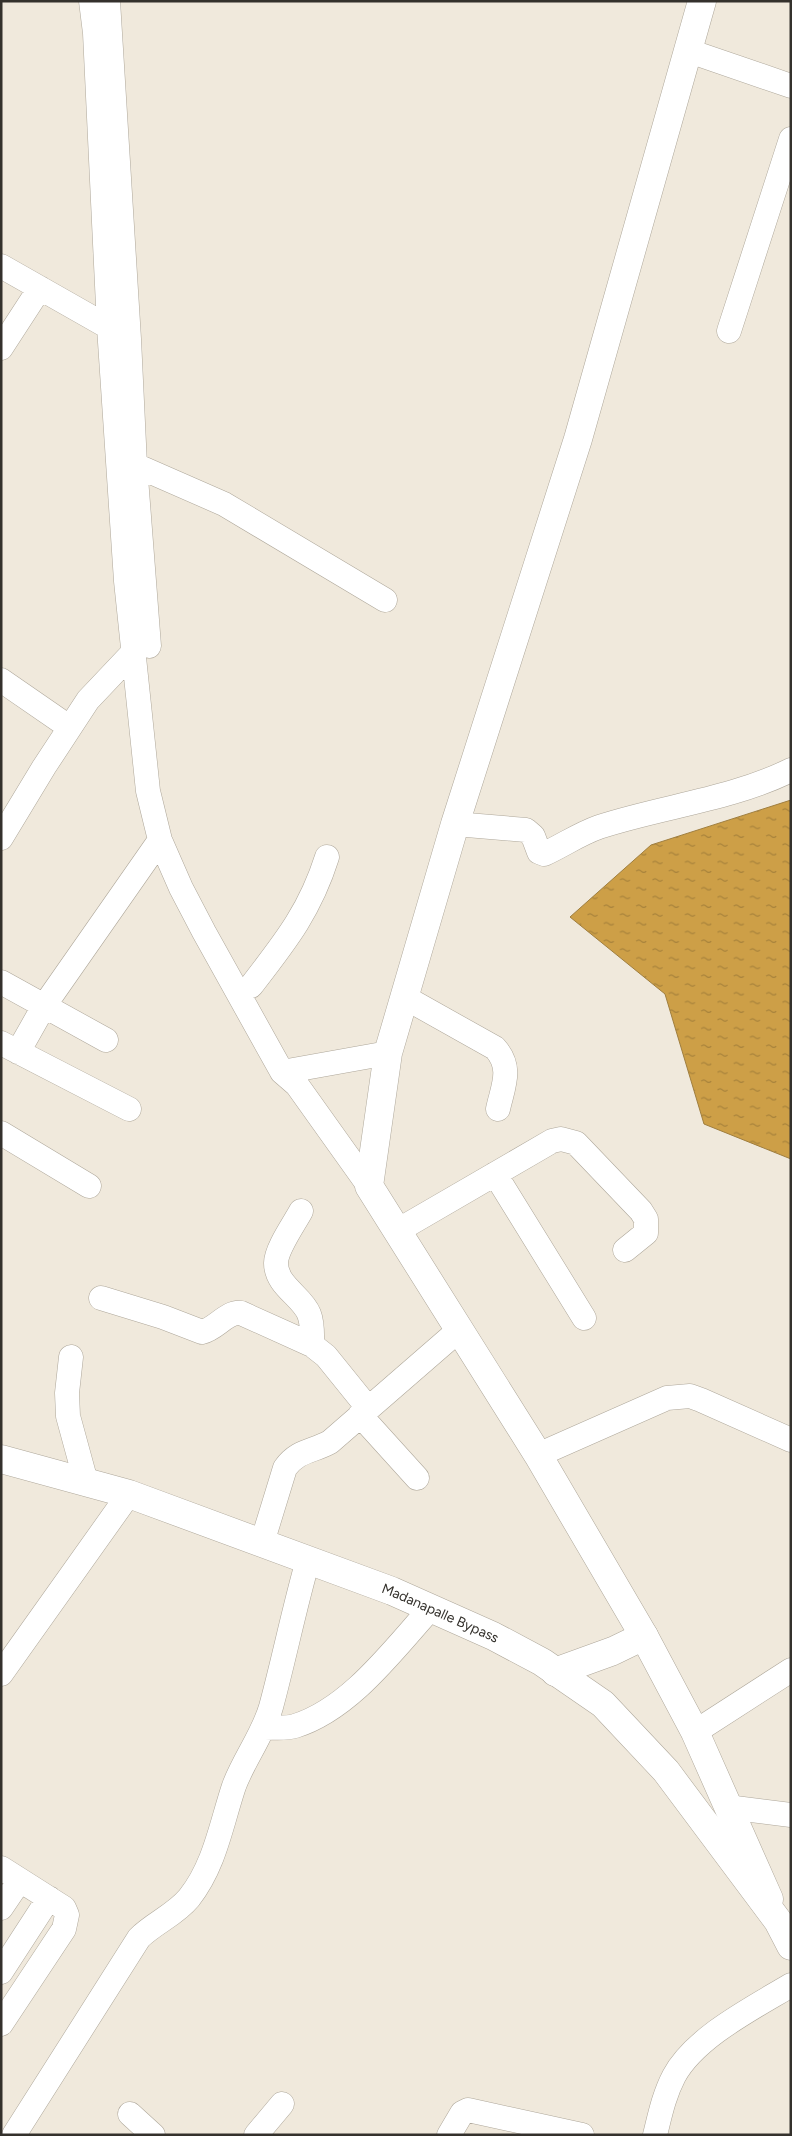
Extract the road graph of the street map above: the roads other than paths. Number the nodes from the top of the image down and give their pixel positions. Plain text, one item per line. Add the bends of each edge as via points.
1 (91, 1) edge
2 (108, 1) edge
3 (702, 1) edge
4 (689, 51) junction
5 (791, 86) edge
6 (791, 139) edge
7 (1, 266) edge
8 (40, 288) junction
9 (729, 331) dead end
10 (119, 333) junction
11 (1, 348) edge
12 (134, 465) junction
13 (385, 600) dead end
14 (141, 644) junction
15 (1, 680) edge
16 (69, 728) junction
17 (791, 770) edge
18 (455, 824) junction
19 (1, 838) edge
20 (160, 840) junction
21 (327, 857) dead end
22 (1, 982) edge
23 (251, 986) junction
24 (404, 998) junction
25 (44, 1006) junction
26 (106, 1040) dead end
27 (10, 1048) edge
28 (388, 1053) junction
29 (292, 1075) junction
30 (129, 1109) dead end
31 (498, 1109) dead end
32 (1, 1133) edge
33 (495, 1174) junction
34 (89, 1186) dead end
35 (369, 1186) junction
36 (301, 1211) dead end
37 (397, 1231) junction
38 (625, 1250) dead end
39 (101, 1298) dead end
40 (584, 1318) dead end
41 (459, 1330) junction
42 (312, 1345) junction
43 (71, 1357) dead end
44 (364, 1411) junction
45 (791, 1440) edge
46 (538, 1455) junction
47 (1, 1459) edge
48 (417, 1478) dead end
49 (86, 1482) junction
50 (128, 1494) junction
51 (262, 1543) junction
52 (308, 1560) junction
53 (431, 1608) junction
54 (644, 1636) junction
55 (791, 1670) edge
56 (556, 1672) junction
57 (1, 1674) edge
58 (264, 1728) junction
59 (695, 1732) junction
60 (727, 1807) junction
61 (791, 1815) edge
62 (11, 1874) edge
63 (49, 1898) junction
64 (1, 1908) edge
65 (778, 1921) junction
66 (791, 1946) edge
67 (1, 1972) edge
68 (791, 1984) edge
69 (1, 2024) edge
70 (282, 2104) dead end
71 (130, 2114) dead end
72 (14, 2135) edge
73 (153, 2135) edge
74 (256, 2135) edge
75 (449, 2135) edge
76 (582, 2135) edge
77 (655, 2135) edge

1 - 10 street
2 - 10 street
3 - 4 main road
4 - 5 street
4 - 18 main road via 578,439
6 - 9 street
7 - 8 street
8 - 10 street
8 - 11 street
10 - 12 street
10 - 14 street via 126,581
12 - 13 street via 224,504
12 - 14 street
14 - 16 street via 88,700
14 - 20 street via 148,791
14 - 23 street via 168,816 187,866
15 - 16 street
16 - 19 street
17 - 18 street via 716,798 657,810 597,828 544,854 539,852 533,836 526,830
18 - 24 main road
20 - 25 street
20 - 29 street via 204,932
21 - 23 street via 306,911
22 - 25 street
23 - 29 street
24 - 28 main road
24 - 31 street via 495,1048 502,1056 506,1075
25 - 26 street
25 - 27 street
27 - 30 street
28 - 29 street
28 - 35 main road
29 - 35 street
32 - 34 street
33 - 37 street
33 - 38 street via 552,1141 576,1143 646,1219 646,1233
33 - 40 street
35 - 37 main road
36 - 42 street via 276,1263 278,1274 308,1312
37 - 41 main road
39 - 42 street via 202,1332 232,1314 241,1313
41 - 44 street
41 - 46 main road
42 - 44 street via 326,1356
43 - 49 street via 68,1416
44 - 48 street
44 - 51 street via 330,1442 292,1458 284,1468
45 - 46 street via 701,1400 678,1396
46 - 54 main road
47 - 49 main road, Madanapalle Bypass
49 - 50 main road, Madanapalle Bypass
50 - 51 main road, Madanapalle Bypass
50 - 57 street
51 - 52 main road, Madanapalle Bypass
52 - 53 main road, Madanapalle Bypass
52 - 58 street
53 - 56 main road, Madanapalle Bypass via 493,1636
53 - 58 street via 365,1681 322,1715 293,1727
54 - 56 main road
54 - 59 main road
55 - 59 street
56 - 65 main road, Madanapalle Bypass via 603,1704 666,1771
58 - 72 street via 239,1774 212,1858 200,1882 175,1911 139,1938
59 - 60 main road
60 - 61 street
60 - 65 main road
62 - 63 street
62 - 64 street
63 - 67 street
63 - 69 street via 64,1908 67,1922
65 - 66 main road
68 - 77 street via 707,2038 684,2059 665,2095
70 - 74 street
71 - 73 street
75 - 76 street via 462,2113 468,2110

